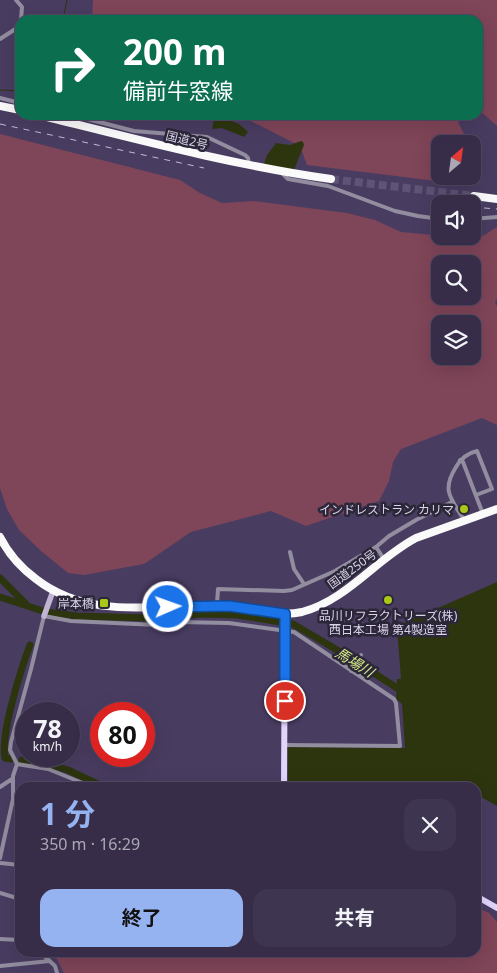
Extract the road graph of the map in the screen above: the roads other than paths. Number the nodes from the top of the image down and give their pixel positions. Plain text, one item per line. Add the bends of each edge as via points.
1 (16, 0) edge
2 (21, 15) edge
3 (15, 29) edge
4 (0, 38) edge
5 (0, 98) edge
6 (15, 102) edge
7 (0, 106) edge
8 (15, 109) edge
9 (59, 120) edge
10 (91, 120) edge
11 (99, 122) joint
12 (249, 166) junction
13 (281, 172) junction
14 (332, 179) tunnel mouth
15 (481, 197) tunnel mouth
16 (497, 199) edge
17 (497, 217) edge
18 (431, 218) edge
19 (481, 218) edge
20 (460, 460) junction
21 (476, 495) junction
22 (452, 502) junction
23 (497, 509) edge
24 (483, 514) junction
25 (464, 520) junction
26 (0, 537) edge
27 (376, 547) junction
28 (290, 552) dead end
29 (384, 559) junction
30 (304, 584) junction
31 (53, 591) junction
32 (217, 605) junction
33 (44, 615) junction
34 (285, 615) junction
35 (285, 630) junction
36 (361, 655) dead end
37 (352, 670) junction
38 (23, 702) edge
39 (15, 728) edge
40 (285, 745) junction
41 (15, 760) edge
42 (16, 767) edge
43 (36, 767) edge
44 (12, 779) junction
45 (80, 782) edge
46 (284, 782) edge
47 (0, 787) edge
48 (0, 858) edge
49 (0, 863) edge
50 (15, 864) edge
51 (0, 893) edge
52 (15, 898) edge
53 (481, 899) edge
54 (497, 908) edge
55 (0, 940) edge
56 (15, 940) edge
57 (46, 957) edge
58 (50, 961) junction
59 (0, 966) edge
60 (56, 973) edge

1 - 2 street via 22,6
3 - 4 street
5 - 6 street
7 - 8 highway
9 - 12 highway, 国道2号
10 - 11 street
11 - 12 street via 134,131 211,138 245,155
12 - 13 highway, 国道2号
13 - 14 highway, 国道2号
13 - 18 street via 288,179 328,186 395,210
15 - 16 highway
17 - 19 street
20 - 21 street
20 - 21 street via 478,451 492,489
20 - 22 street via 449,478
21 - 24 street
22 - 25 street
22 - 27 street via 416,520
23 - 24 highway, 国道250号
24 - 25 highway, 国道250号
25 - 29 highway, 国道250号 via 416,538
26 - 31 highway, 国道250号 via 17,563
27 - 29 street
27 - 30 street via 335,571
28 - 30 street via 294,569
29 - 34 highway, 国道250号 via 345,590 310,609
30 - 32 street via 284,591 218,589
31 - 32 highway, 国道250号 via 78,601 109,607
31 - 33 street
32 - 34 highway, 国道250号
33 - 35 street via 71,621 157,625 229,623
33 - 38 street
34 - 35 main road
35 - 37 street via 294,632
35 - 40 main road
36 - 37 street
37 - 40 street via 394,699 400,746
39 - 41 street via 10,750
40 - 46 main road
42 - 44 street
43 - 45 street
44 - 47 street
44 - 48 street via 13,799
49 - 50 street
51 - 52 street
53 - 54 main road
55 - 56 street
57 - 58 street
58 - 59 street
58 - 60 street

